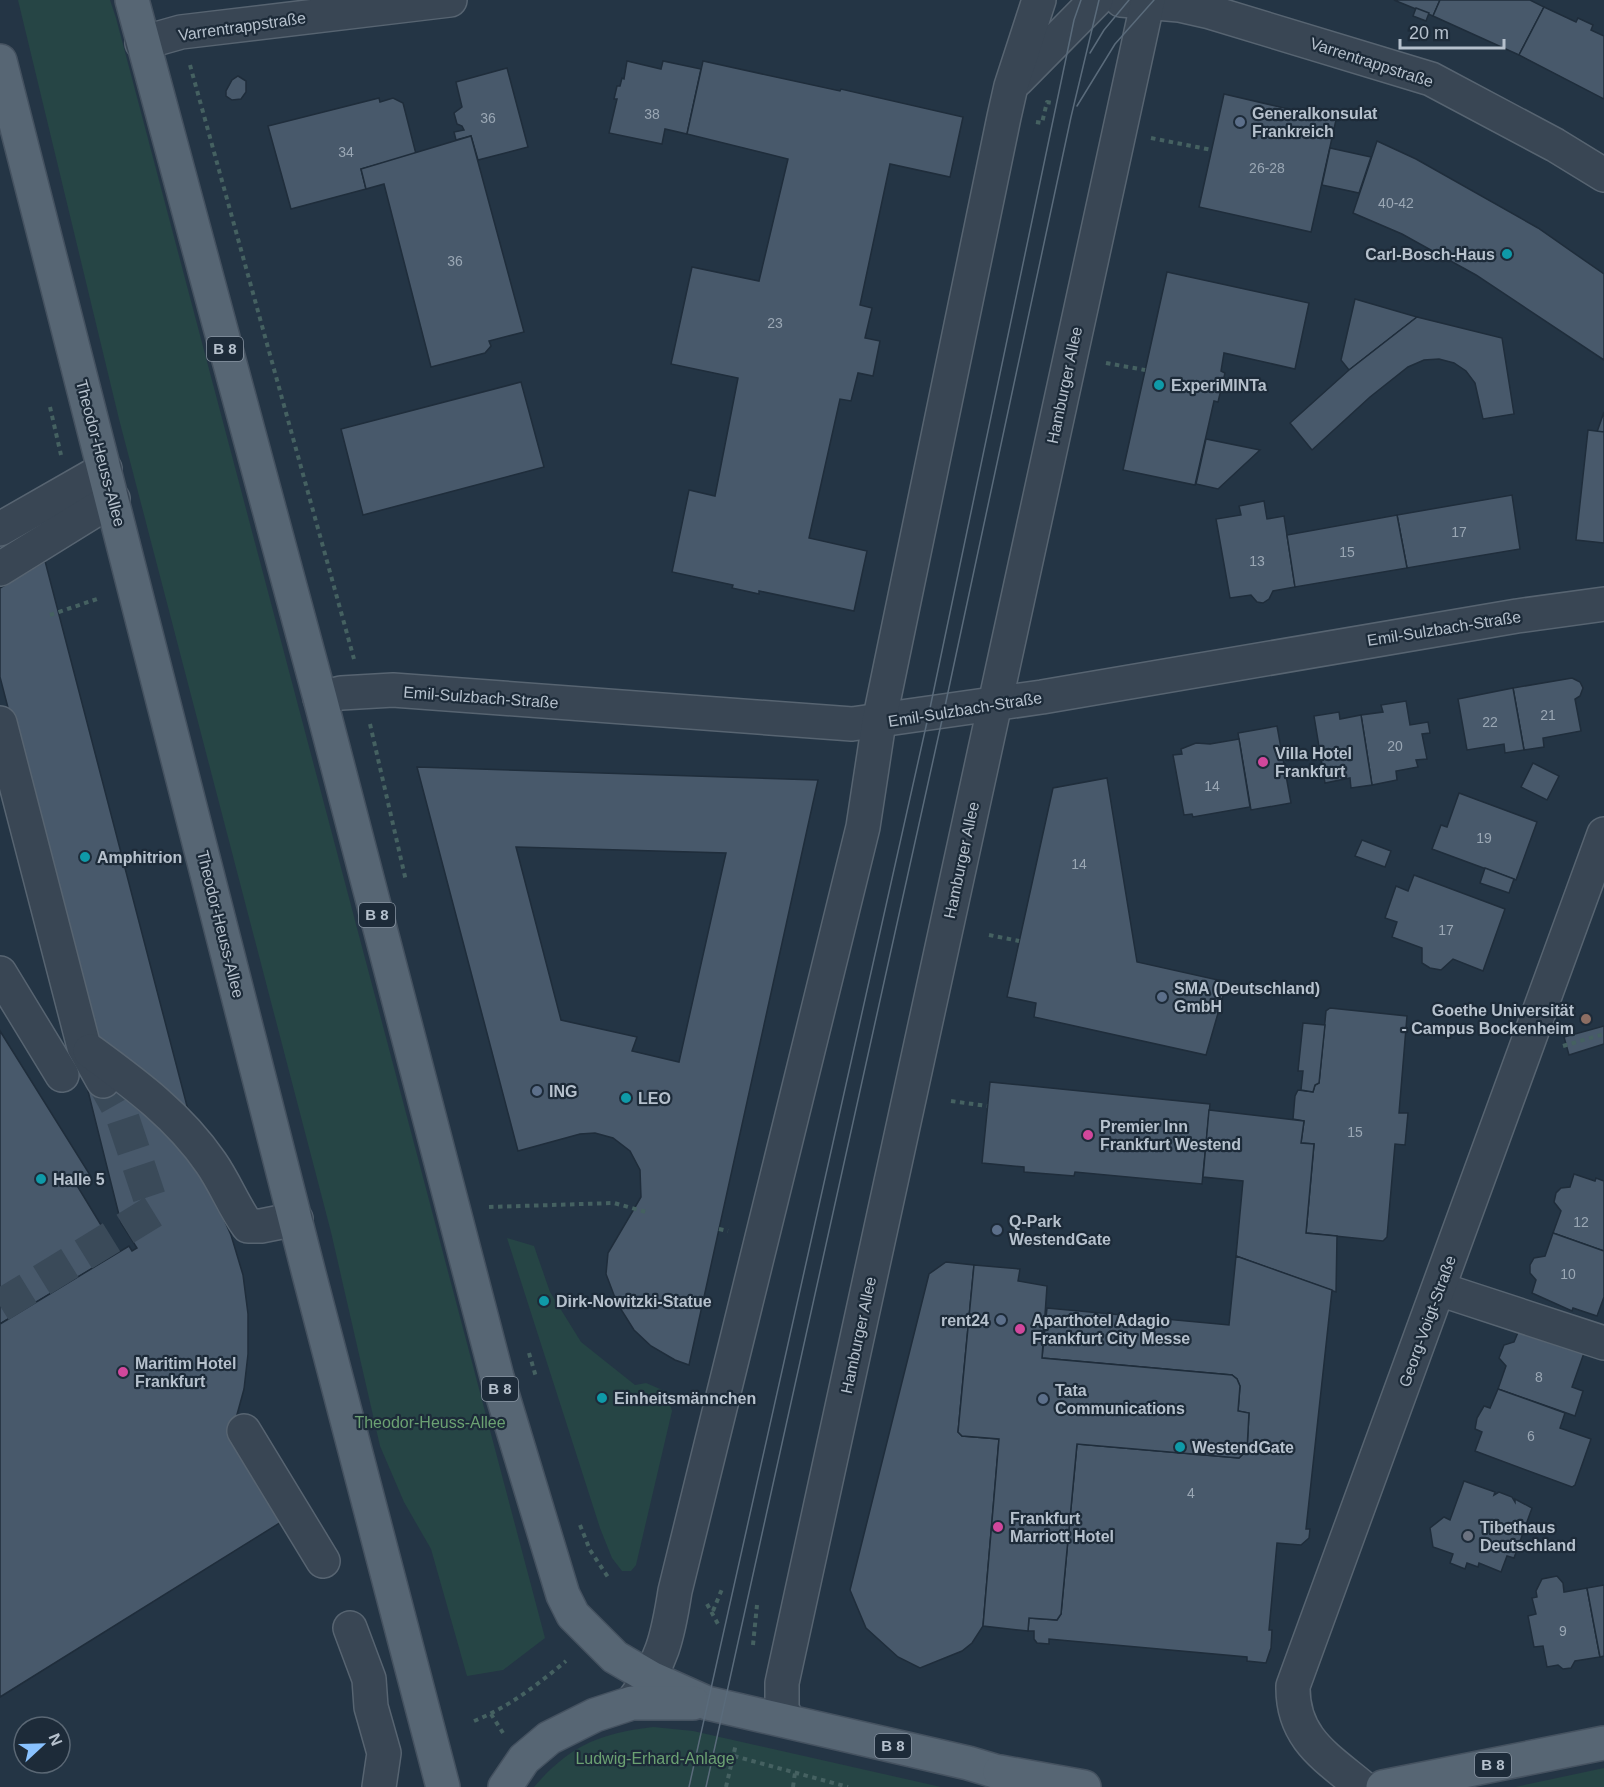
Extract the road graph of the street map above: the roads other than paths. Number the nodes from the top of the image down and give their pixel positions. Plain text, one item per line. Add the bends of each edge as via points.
1 (132, 0) edge
2 (450, 0) edge
3 (1039, 0) edge
4 (1096, 0) edge
5 (1155, 2) edge
6 (142, 43) junction
7 (0, 61) edge
8 (1011, 86) junction
9 (1604, 175) edge
10 (109, 484) junction
11 (0, 529) edge
12 (0, 569) edge
13 (1604, 604) edge
14 (320, 698) junction
15 (995, 704) junction
16 (879, 722) junction
17 (0, 723) edge
18 (1604, 834) edge
19 (0, 973) edge
20 (84, 1047) junction
21 (62, 1076) dead end
22 (103, 1081) tunnel mouth
23 (296, 1219) junction
24 (1439, 1289) junction
25 (1604, 1342) edge
26 (244, 1431) dead end
27 (323, 1561) dead end
28 (350, 1628) dead end
29 (641, 1691) junction
30 (787, 1720) junction
31 (430, 1737) junction
32 (1604, 1743) edge
33 (1010, 1780) edge
34 (379, 1787) edge
35 (426, 1787) edge
36 (443, 1787) edge
37 (506, 1787) edge
38 (1084, 1787) edge
39 (1362, 1787) edge
40 (1383, 1787) edge

1 - 6 main road, B 8
2 - 6 street, Varrentrappstraße via 181,32
3 - 8 street
4 - 8 street
5 - 9 street, Varrentrappstraße via 1281,32 1431,79
5 - 15 street, Hamburger Allee via 1154,42 1126,99
6 - 14 main road, B 8
7 - 10 main road, Theodor-Heuss-Allee
8 - 16 street
10 - 11 street
10 - 12 street
10 - 23 main road, Theodor-Heuss-Allee
13 - 15 street, Emil-Sulzbach-Straße
14 - 16 street, Emil-Sulzbach-Straße via 393,690 852,724
14 - 29 main road, B 8 via 497,1377 563,1595 573,1615 615,1657
15 - 16 street, Emil-Sulzbach-Straße
15 - 30 street, Hamburger Allee via 782,1683 782,1708
16 - 29 street via 860,839 675,1591 669,1632
17 - 20 street
18 - 24 street, Georg-Voigt-Straße
19 - 21 street
20 - 22 street
20 - 23 street via 172,1116 212,1163 248,1226 244,1231
23 - 31 main road, Theodor-Heuss-Allee
24 - 25 street
24 - 39 street, Georg-Voigt-Straße via 1293,1686 1296,1718 1304,1733 1314,1747
26 - 27 street
28 - 34 street via 369,1679 371,1707 390,1751
29 - 30 main road, B 8
29 - 37 main road via 549,1738 524,1760
30 - 33 main road, B 8
31 - 35 street
31 - 36 main road, Theodor-Heuss-Allee
32 - 40 main road, B 8
33 - 38 main road, B 8

